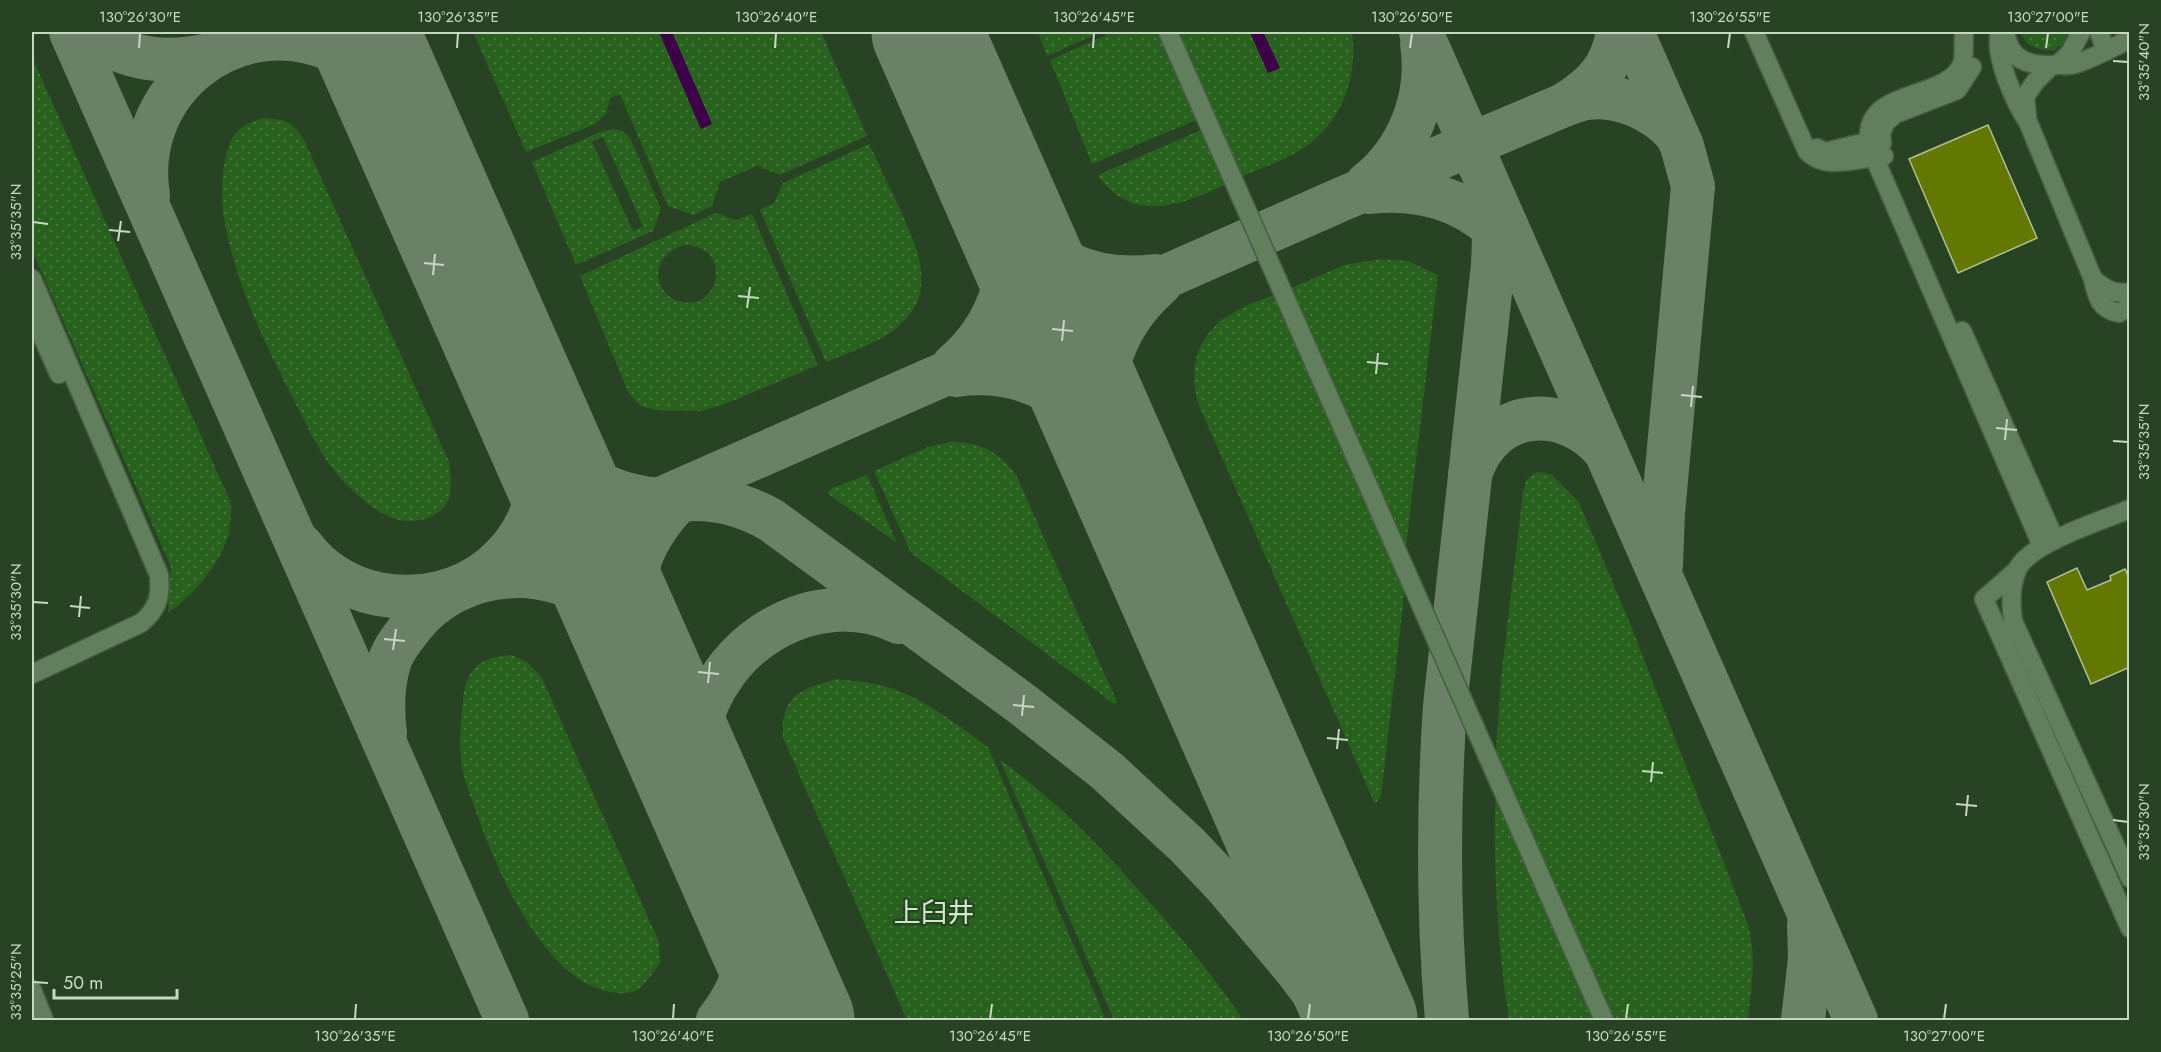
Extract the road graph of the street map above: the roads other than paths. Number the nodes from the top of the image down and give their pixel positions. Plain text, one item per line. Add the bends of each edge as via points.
1 (1168, 32) edge
2 (1754, 32) edge
3 (1765, 32) edge
4 (1964, 32) edge
5 (1974, 32) edge
6 (2000, 32) edge
7 (2006, 32) edge
8 (2081, 32) edge
9 (2099, 32) edge
10 (2130, 39) edge
11 (2106, 51) junction
12 (2055, 65) junction
13 (2028, 122) junction
14 (1878, 150) junction
15 (32, 279) edge
16 (2093, 279) junction
17 (2130, 294) edge
18 (2130, 306) edge
19 (32, 313) edge
20 (2130, 509) edge
21 (2048, 543) junction
22 (2016, 573) junction
23 (32, 661) edge
24 (32, 674) edge
25 (2130, 878) edge
26 (2130, 905) edge
27 (2130, 928) edge
28 (32, 990) edge
29 (32, 1012) edge
30 (35, 1020) edge
31 (44, 1020) edge
32 (1604, 1020) edge

1 - 32 street
2 - 14 street via 1807,151 1828,162
3 - 14 street via 1817,148 1825,152
4 - 14 street via 1962,64 1947,82 1889,103 1876,114 1869,132
5 - 14 street via 1972,68 1957,90 1895,114 1885,123
6 - 13 street via 2001,59
7 - 12 street via 2010,49 2023,60
8 - 12 street via 2076,44
9 - 11 street
10 - 11 street
11 - 12 street via 2072,66
12 - 13 street via 2025,97
13 - 16 street
14 - 21 street
15 - 24 street via 159,575 160,591 154,611 141,623
16 - 17 street via 2112,292
16 - 18 street via 2097,298 2109,311 2119,313
19 - 23 street via 150,592 143,607 132,615
20 - 21 street
21 - 22 street via 2026,557
22 - 25 street via 2010,597 2013,621
22 - 26 street via 2000,605
22 - 27 street via 1984,599
28 - 31 street
29 - 30 street

